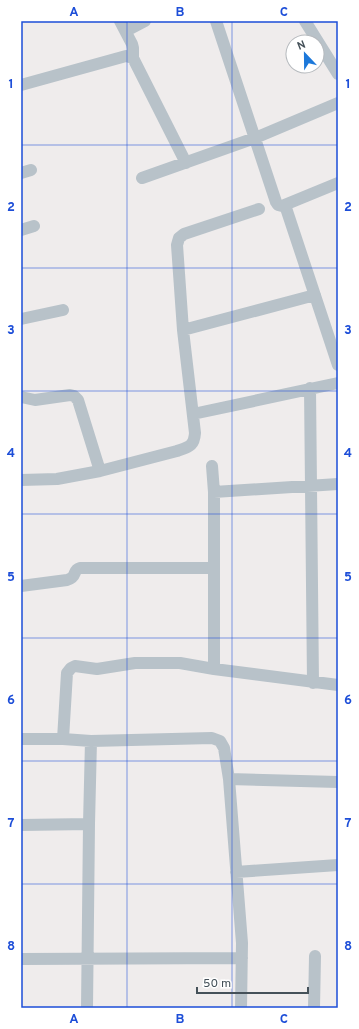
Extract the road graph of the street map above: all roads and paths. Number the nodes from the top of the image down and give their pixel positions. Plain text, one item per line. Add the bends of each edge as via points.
1 (144, 21) edge
2 (216, 21) edge
3 (306, 21) edge
4 (123, 26) edge
5 (133, 58) junction
6 (338, 74) edge
7 (21, 85) edge
8 (338, 103) edge
9 (255, 138) junction
10 (186, 163) junction
11 (142, 178) dead end
12 (338, 183) edge
13 (285, 205) junction
14 (259, 209) dead end
15 (34, 226) dead end
16 (21, 230) edge
17 (315, 295) junction
18 (63, 310) dead end
19 (21, 319) edge
20 (183, 330) junction
21 (338, 365) edge
22 (338, 383) edge
23 (310, 388) junction
24 (21, 397) edge
25 (193, 414) junction
26 (212, 466) dead end
27 (100, 470) junction
28 (21, 480) edge
29 (338, 484) edge
30 (311, 486) junction
31 (214, 492) junction
32 (214, 568) junction
33 (21, 586) edge
34 (214, 669) junction
35 (312, 683) junction
36 (338, 686) edge
37 (21, 738) edge
38 (63, 739) junction
39 (91, 741) junction
40 (229, 779) junction
41 (338, 782) edge
42 (89, 824) junction
43 (21, 825) edge
44 (338, 865) edge
45 (236, 872) junction
46 (315, 956) dead end
47 (242, 958) junction
48 (21, 959) edge
49 (87, 959) junction
50 (87, 1008) edge
51 (241, 1008) edge
52 (314, 1008) edge

1 - 4 street
2 - 9 street
3 - 6 street
4 - 5 street via 132,44
5 - 7 street via 126,56
5 - 10 street
8 - 9 street
9 - 10 street
9 - 13 street via 276,202 278,205
10 - 11 street
12 - 13 street
13 - 17 street
14 - 20 street via 184,234 179,238 177,245
15 - 16 street
17 - 20 street
17 - 21 street
18 - 19 street
20 - 25 street
22 - 23 street
23 - 25 street
23 - 30 street
24 - 27 street via 35,400 74,396 78,400
25 - 27 street via 195,433 192,445
26 - 31 street
27 - 28 street via 57,479
29 - 30 street
30 - 31 street
30 - 35 street
31 - 32 street
32 - 33 street via 80,568 75,570 71,579
32 - 34 street
34 - 35 street
34 - 38 street via 180,663 135,662 97,669 75,666 68,673
35 - 36 street
37 - 38 street
38 - 39 street
39 - 40 street via 212,738 220,741 224,748
39 - 42 street
40 - 41 street
40 - 45 street
42 - 43 street
42 - 49 street
44 - 45 street
45 - 47 street
46 - 52 street
47 - 49 street
47 - 51 street
48 - 49 street
49 - 50 street

